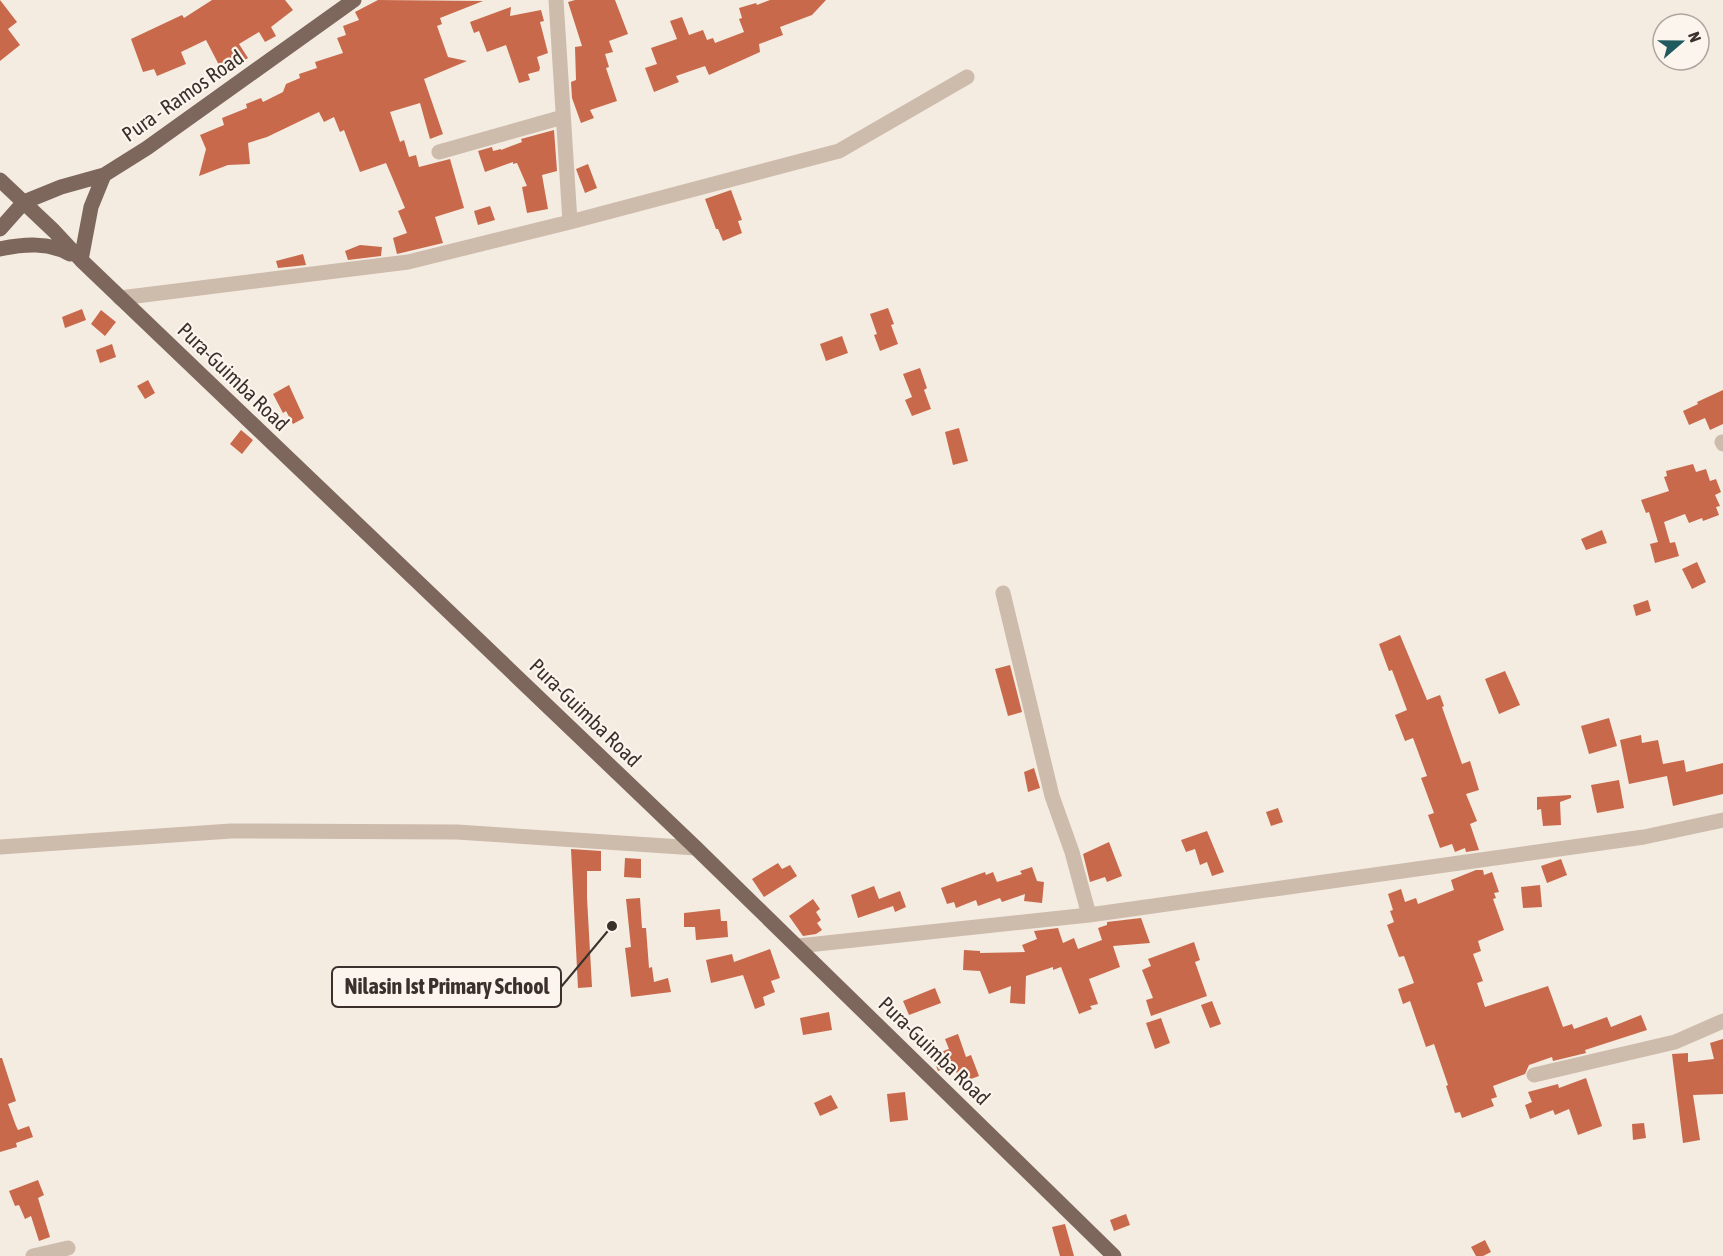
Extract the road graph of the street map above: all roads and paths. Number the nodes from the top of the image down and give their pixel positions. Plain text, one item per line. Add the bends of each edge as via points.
1 (354, 0) edge
2 (556, 0) edge
3 (967, 77) dead end
4 (563, 117) junction
5 (439, 152) dead end
6 (104, 175) junction
7 (0, 180) edge
8 (24, 202) junction
9 (570, 222) junction
10 (0, 229) edge
11 (0, 249) edge
12 (81, 260) junction
13 (120, 298) junction
14 (1003, 593) dead end
15 (1723, 820) edge
16 (0, 847) edge
17 (696, 848) junction
18 (1089, 915) junction
19 (798, 946) junction
20 (1723, 1021) edge
21 (1534, 1075) dead end
22 (68, 1248) dead end
23 (33, 1256) edge
24 (1114, 1256) edge

1 - 6 main road, Pura - Ramos Road
2 - 4 street
3 - 9 street via 839,151
4 - 5 street
4 - 9 street
6 - 8 main road, Pura - Ramos Road
6 - 12 main road via 91,207
7 - 8 main road, Pura-Guimba Road
8 - 10 main road
8 - 12 main road, Pura-Guimba Road
9 - 13 street via 408,262
11 - 12 main road via 42,245 59,248
12 - 13 main road, Pura-Guimba Road
13 - 17 main road, Pura-Guimba Road
14 - 18 street via 1052,796
15 - 18 street via 1644,837
16 - 17 street via 255,831 457,832
17 - 19 main road, Pura-Guimba Road
18 - 19 street
19 - 24 main road, Pura-Guimba Road
20 - 21 street via 1675,1042
22 - 23 street

